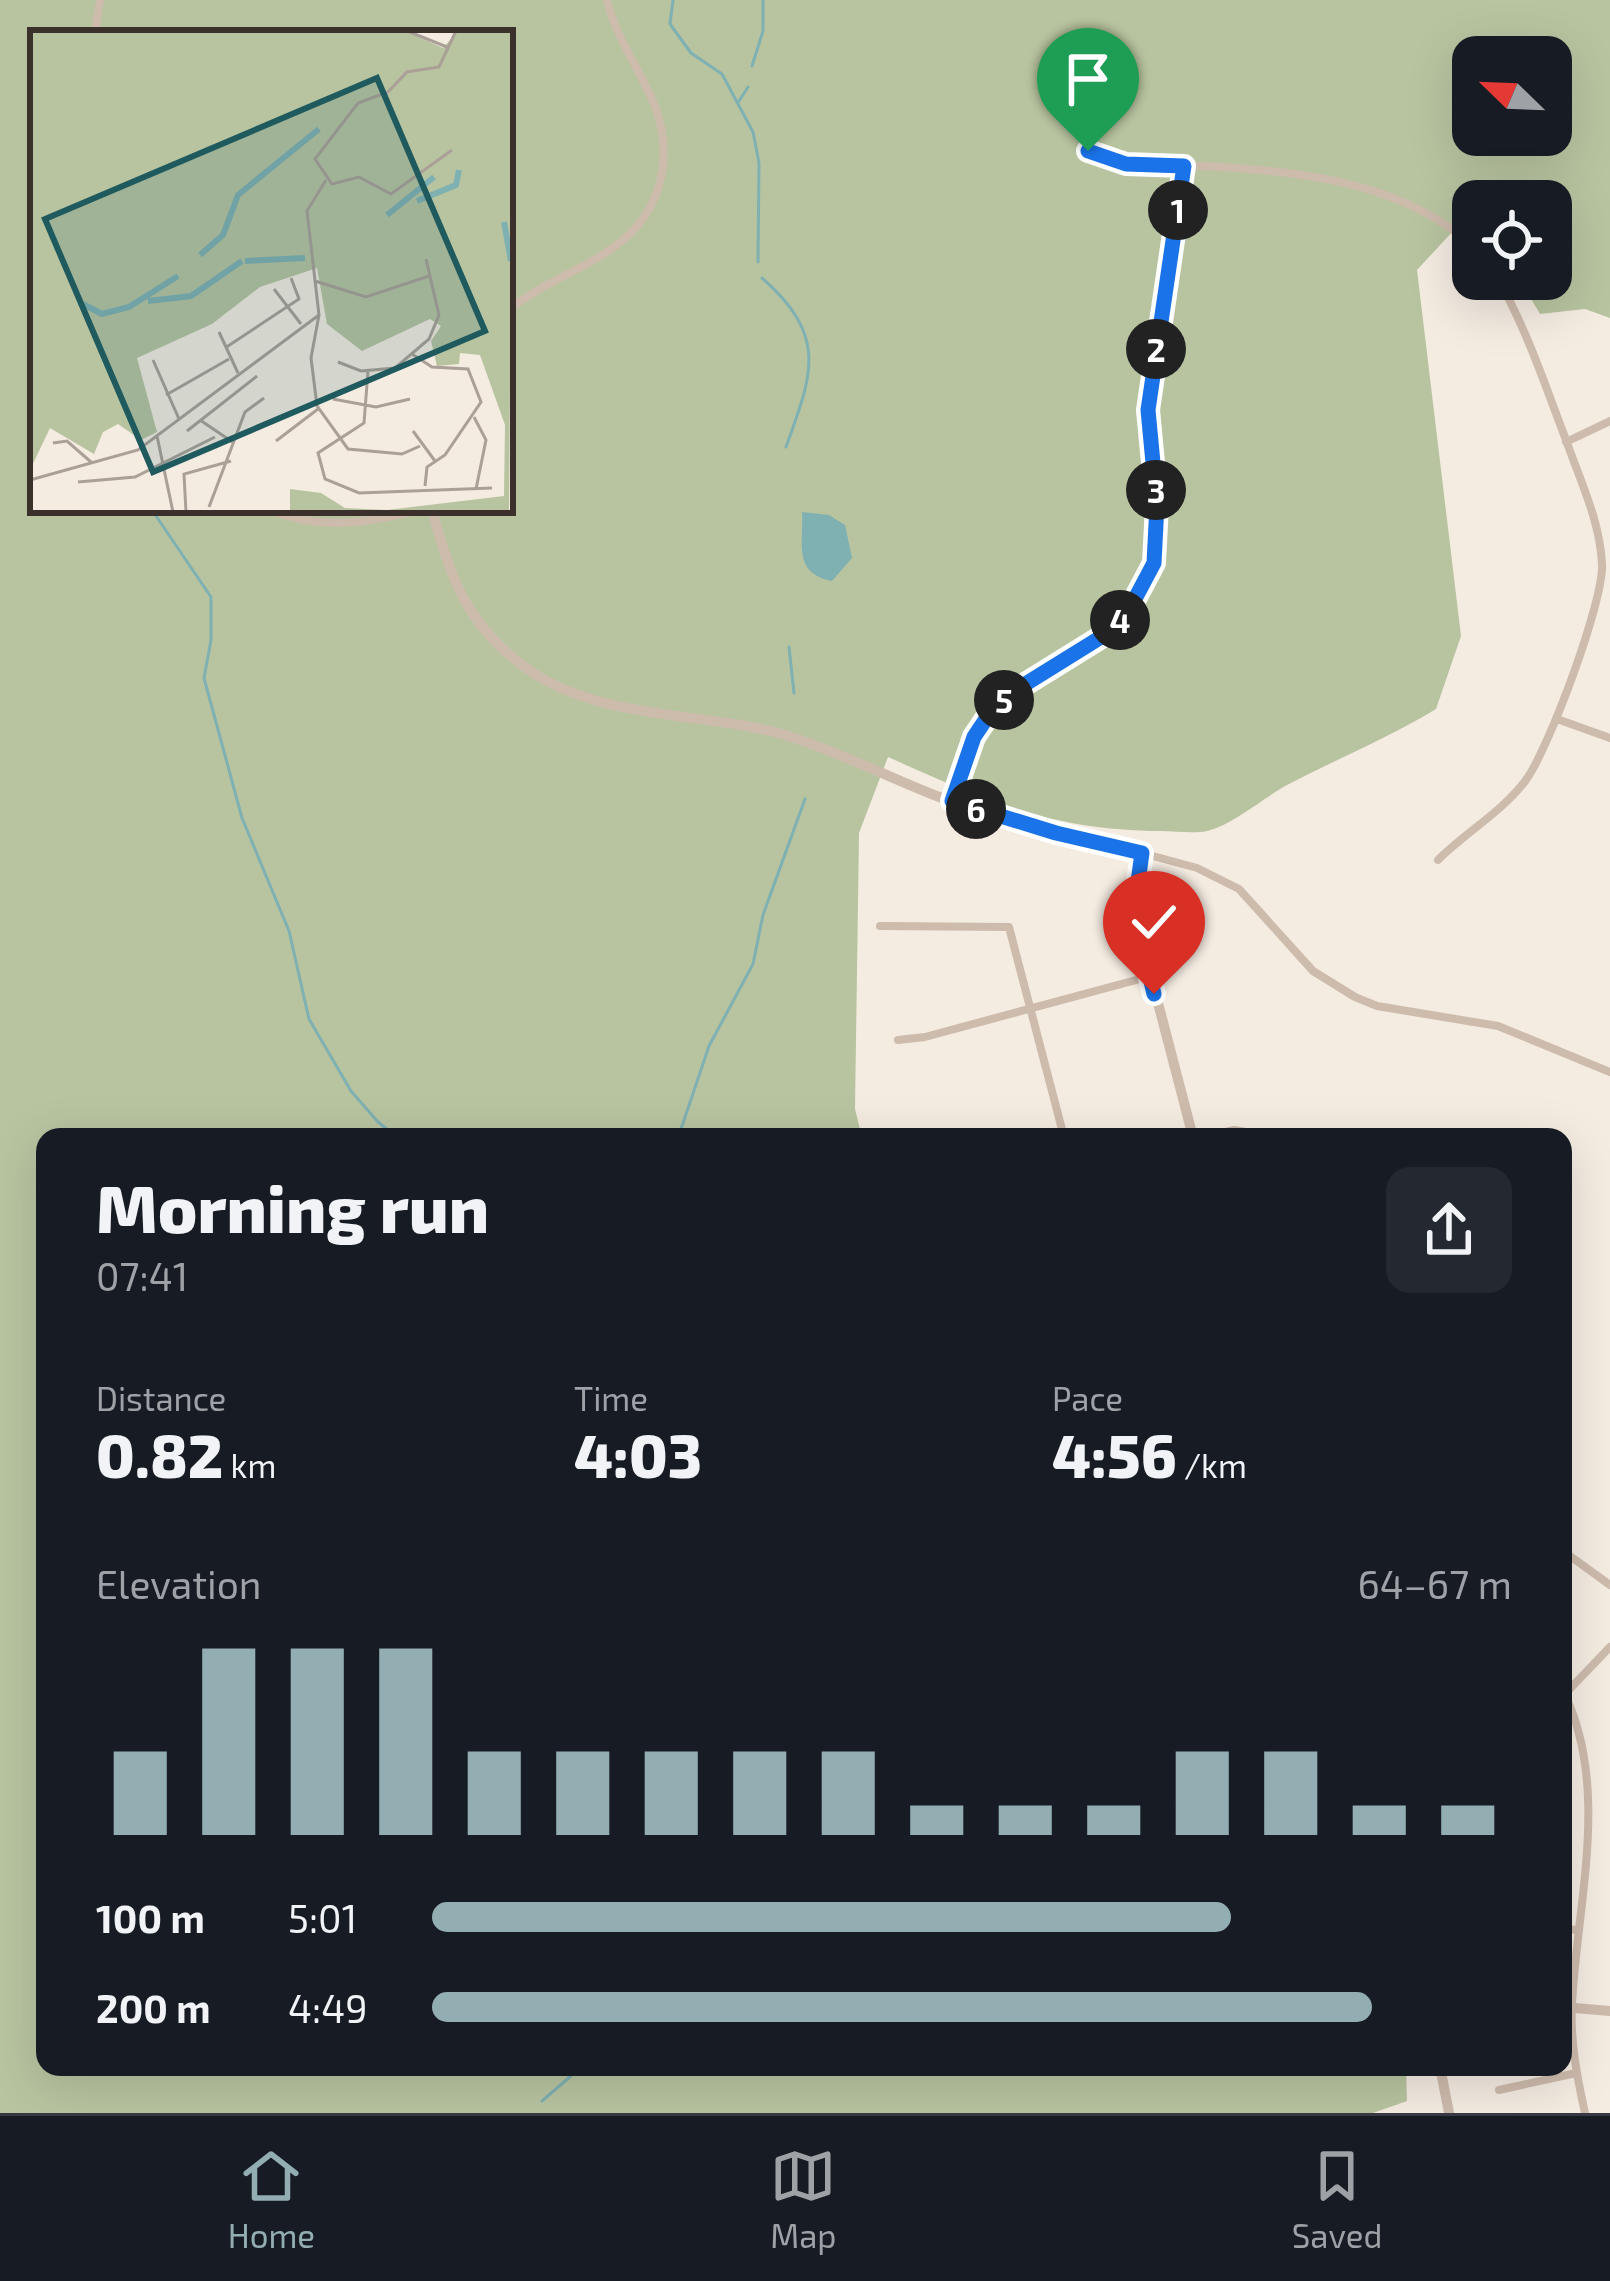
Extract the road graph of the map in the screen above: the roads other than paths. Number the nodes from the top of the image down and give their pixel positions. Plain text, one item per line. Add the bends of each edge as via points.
1 (100, 0) edge
2 (608, 0) edge
3 (95, 30) edge
4 (1088, 151) dead end
5 (1184, 166) junction
6 (1452, 228) edge
7 (1510, 300) edge
8 (513, 307) edge
9 (1610, 422) edge
10 (1566, 442) junction
11 (278, 513) edge
12 (403, 513) edge
13 (433, 513) edge
14 (1557, 719) junction
15 (1610, 738) edge
16 (952, 801) junction
17 (1142, 853) junction
18 (1438, 860) dead end
19 (880, 926) dead end
20 (1151, 976) junction
21 (1030, 1009) junction
22 (898, 1040) dead end
23 (1610, 1072) edge
24 (1062, 1128) edge
25 (1191, 1128) edge
26 (1572, 1558) edge
27 (1610, 1585) edge
28 (1610, 1647) edge
29 (1572, 1687) edge
30 (1572, 1710) edge
31 (1572, 1930) edge
32 (1579, 1930) junction
33 (1572, 1975) edge
34 (1572, 2008) edge
35 (1610, 2012) edge
36 (1572, 2044) edge
37 (1576, 2073) junction
38 (1572, 2074) edge
39 (1442, 2076) edge
40 (1562, 2076) edge
41 (1499, 2090) dead end
42 (1449, 2113) edge
43 (1586, 2113) edge

1 - 3 street
2 - 8 street via 659,118 658,191 618,247
4 - 5 street via 1126,164
5 - 6 street via 1370,190
5 - 16 street via 1148,410 1154,563 1106,634 990,713
7 - 10 street
9 - 10 street
10 - 14 street via 1603,569
11 - 12 street via 339,525
13 - 16 street via 449,572 472,615 501,648 555,686 784,735
14 - 15 street
14 - 18 street via 1523,784
16 - 17 street
17 - 20 street via 1134,911
17 - 23 street via 1239,889 1313,971 1355,997 1498,1026
19 - 21 street via 1009,927
20 - 21 street
20 - 25 street
21 - 22 street
21 - 24 street
26 - 27 street
28 - 29 street
30 - 32 street via 1588,1782
31 - 32 street
32 - 33 street
34 - 35 street
36 - 37 street
37 - 38 street
37 - 43 street
39 - 42 street
40 - 41 street

